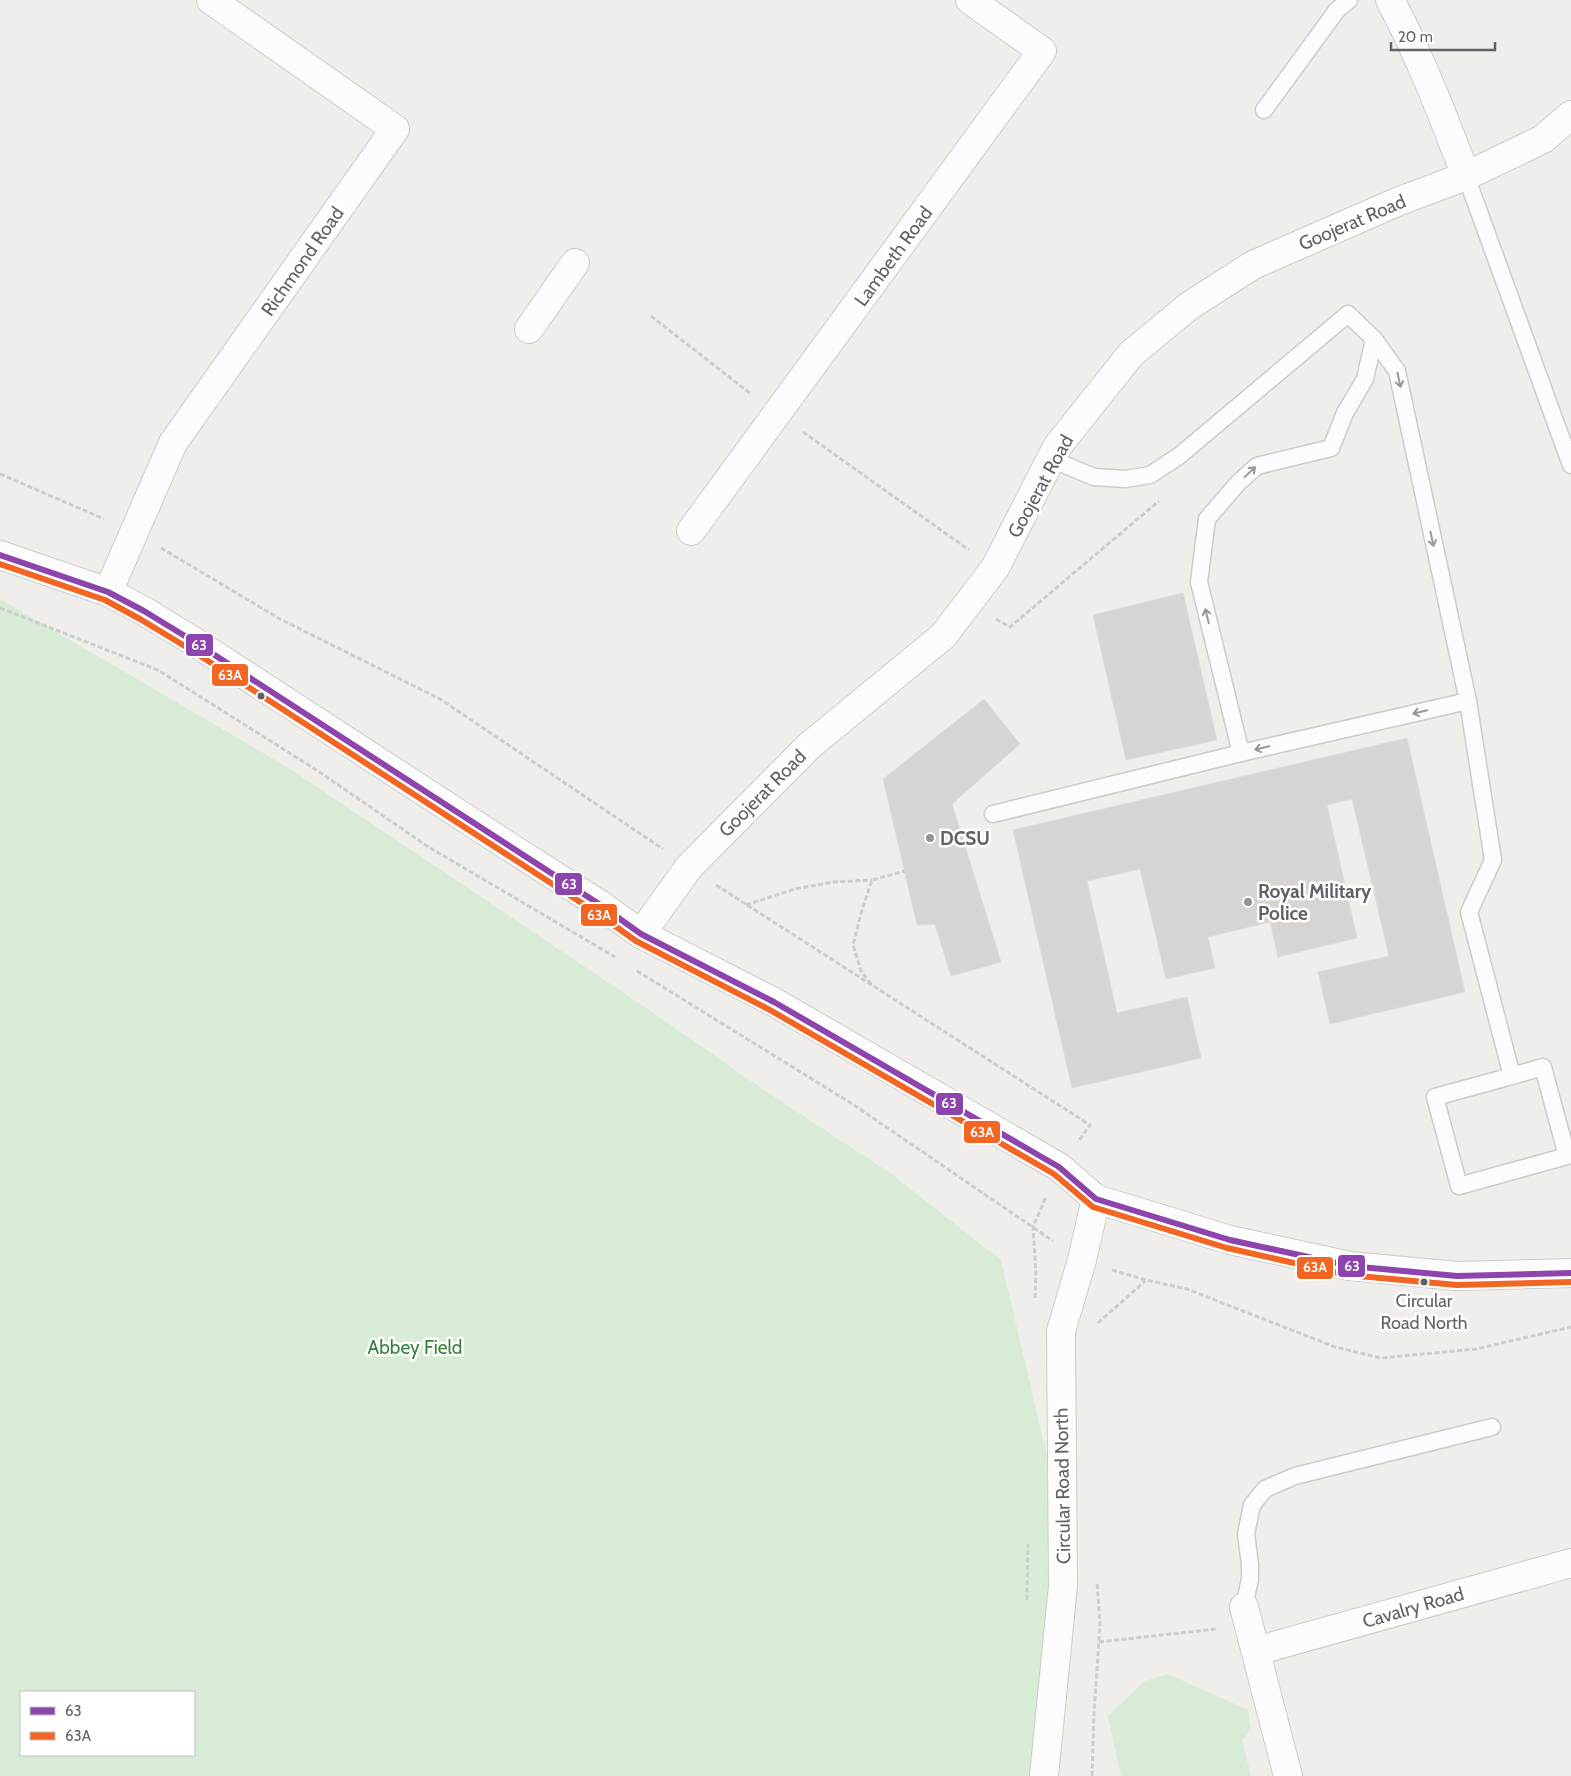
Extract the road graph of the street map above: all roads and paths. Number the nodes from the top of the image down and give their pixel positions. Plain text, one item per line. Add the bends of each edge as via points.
1 (212, 0) edge
2 (970, 0) edge
3 (1348, 0) edge
4 (1390, 0) edge
5 (1264, 110) dead end
6 (1571, 115) edge
7 (1466, 176) junction
8 (575, 263) dead end
9 (651, 316) dead end
10 (529, 329) dead end
11 (1374, 339) junction
12 (777, 414) junction
13 (1051, 459) junction
14 (1571, 465) edge
15 (0, 474) edge
16 (691, 531) dead end
17 (134, 532) junction
18 (0, 555) edge
19 (995, 568) junction
20 (108, 592) junction
21 (1468, 701) junction
22 (1241, 753) junction
23 (993, 814) dead end
24 (689, 867) junction
25 (905, 871) dead end
26 (872, 880) junction
27 (746, 905) junction
28 (641, 934) junction
29 (873, 986) junction
30 (1512, 1076) junction
31 (1090, 1125) dead end
32 (1096, 1199) junction
33 (1570, 1278) edge
34 (1492, 1427) dead end
35 (1571, 1563) edge
36 (1250, 1628) junction
37 (1099, 1642) dead end
38 (1044, 1776) edge
39 (1288, 1776) edge

1 - 17 street, Richmond Road via 395,129 173,443
2 - 12 street, Lambeth Road via 1042,51
3 - 5 lane via 1336,10
4 - 7 street via 1436,99
6 - 7 street, Goojerat Road via 1543,140
7 - 13 street, Goojerat Road via 1397,202 1253,265 1189,306 1132,354 1057,447
7 - 14 lane
8 - 10 street
9 - 12 path
11 - 13 lane via 1348,314 1179,456 1150,475 1126,479 1094,477
11 -> 21 lane via 1397,371
22 -> 11 lane via 1198,582 1206,519 1257,466 1331,448 1345,413 1365,379
12 - 16 street, Lambeth Road
12 - 19 path
13 - 19 street, Goojerat Road
15 - 17 path
17 - 20 street, Richmond Road
17 - 24 path via 280,619 440,699
18 - 20 street
19 - 24 street, Goojerat Road via 943,636 809,746
20 - 28 street via 202,646
21 -> 22 lane
21 - 30 lane via 1493,860 1469,912
22 - 23 lane
24 - 27 path
24 - 28 street, Goojerat Road
25 - 26 path
26 - 27 path via 833,882 795,889
26 - 29 path via 853,945 860,970
27 - 29 path
28 - 32 street via 774,1002 1059,1167
29 - 31 path
30 - 30 lane via 1543,1067 1567,1156 1459,1186 1435,1097
32 - 33 street via 1230,1240 1350,1266 1457,1276
32 - 38 street, Circular Road North via 1061,1331 1063,1586
34 - 36 lane via 1295,1476 1265,1489 1252,1505 1246,1534
35 - 36 street, Cavalry Road
36 - 37 path
36 - 39 street

